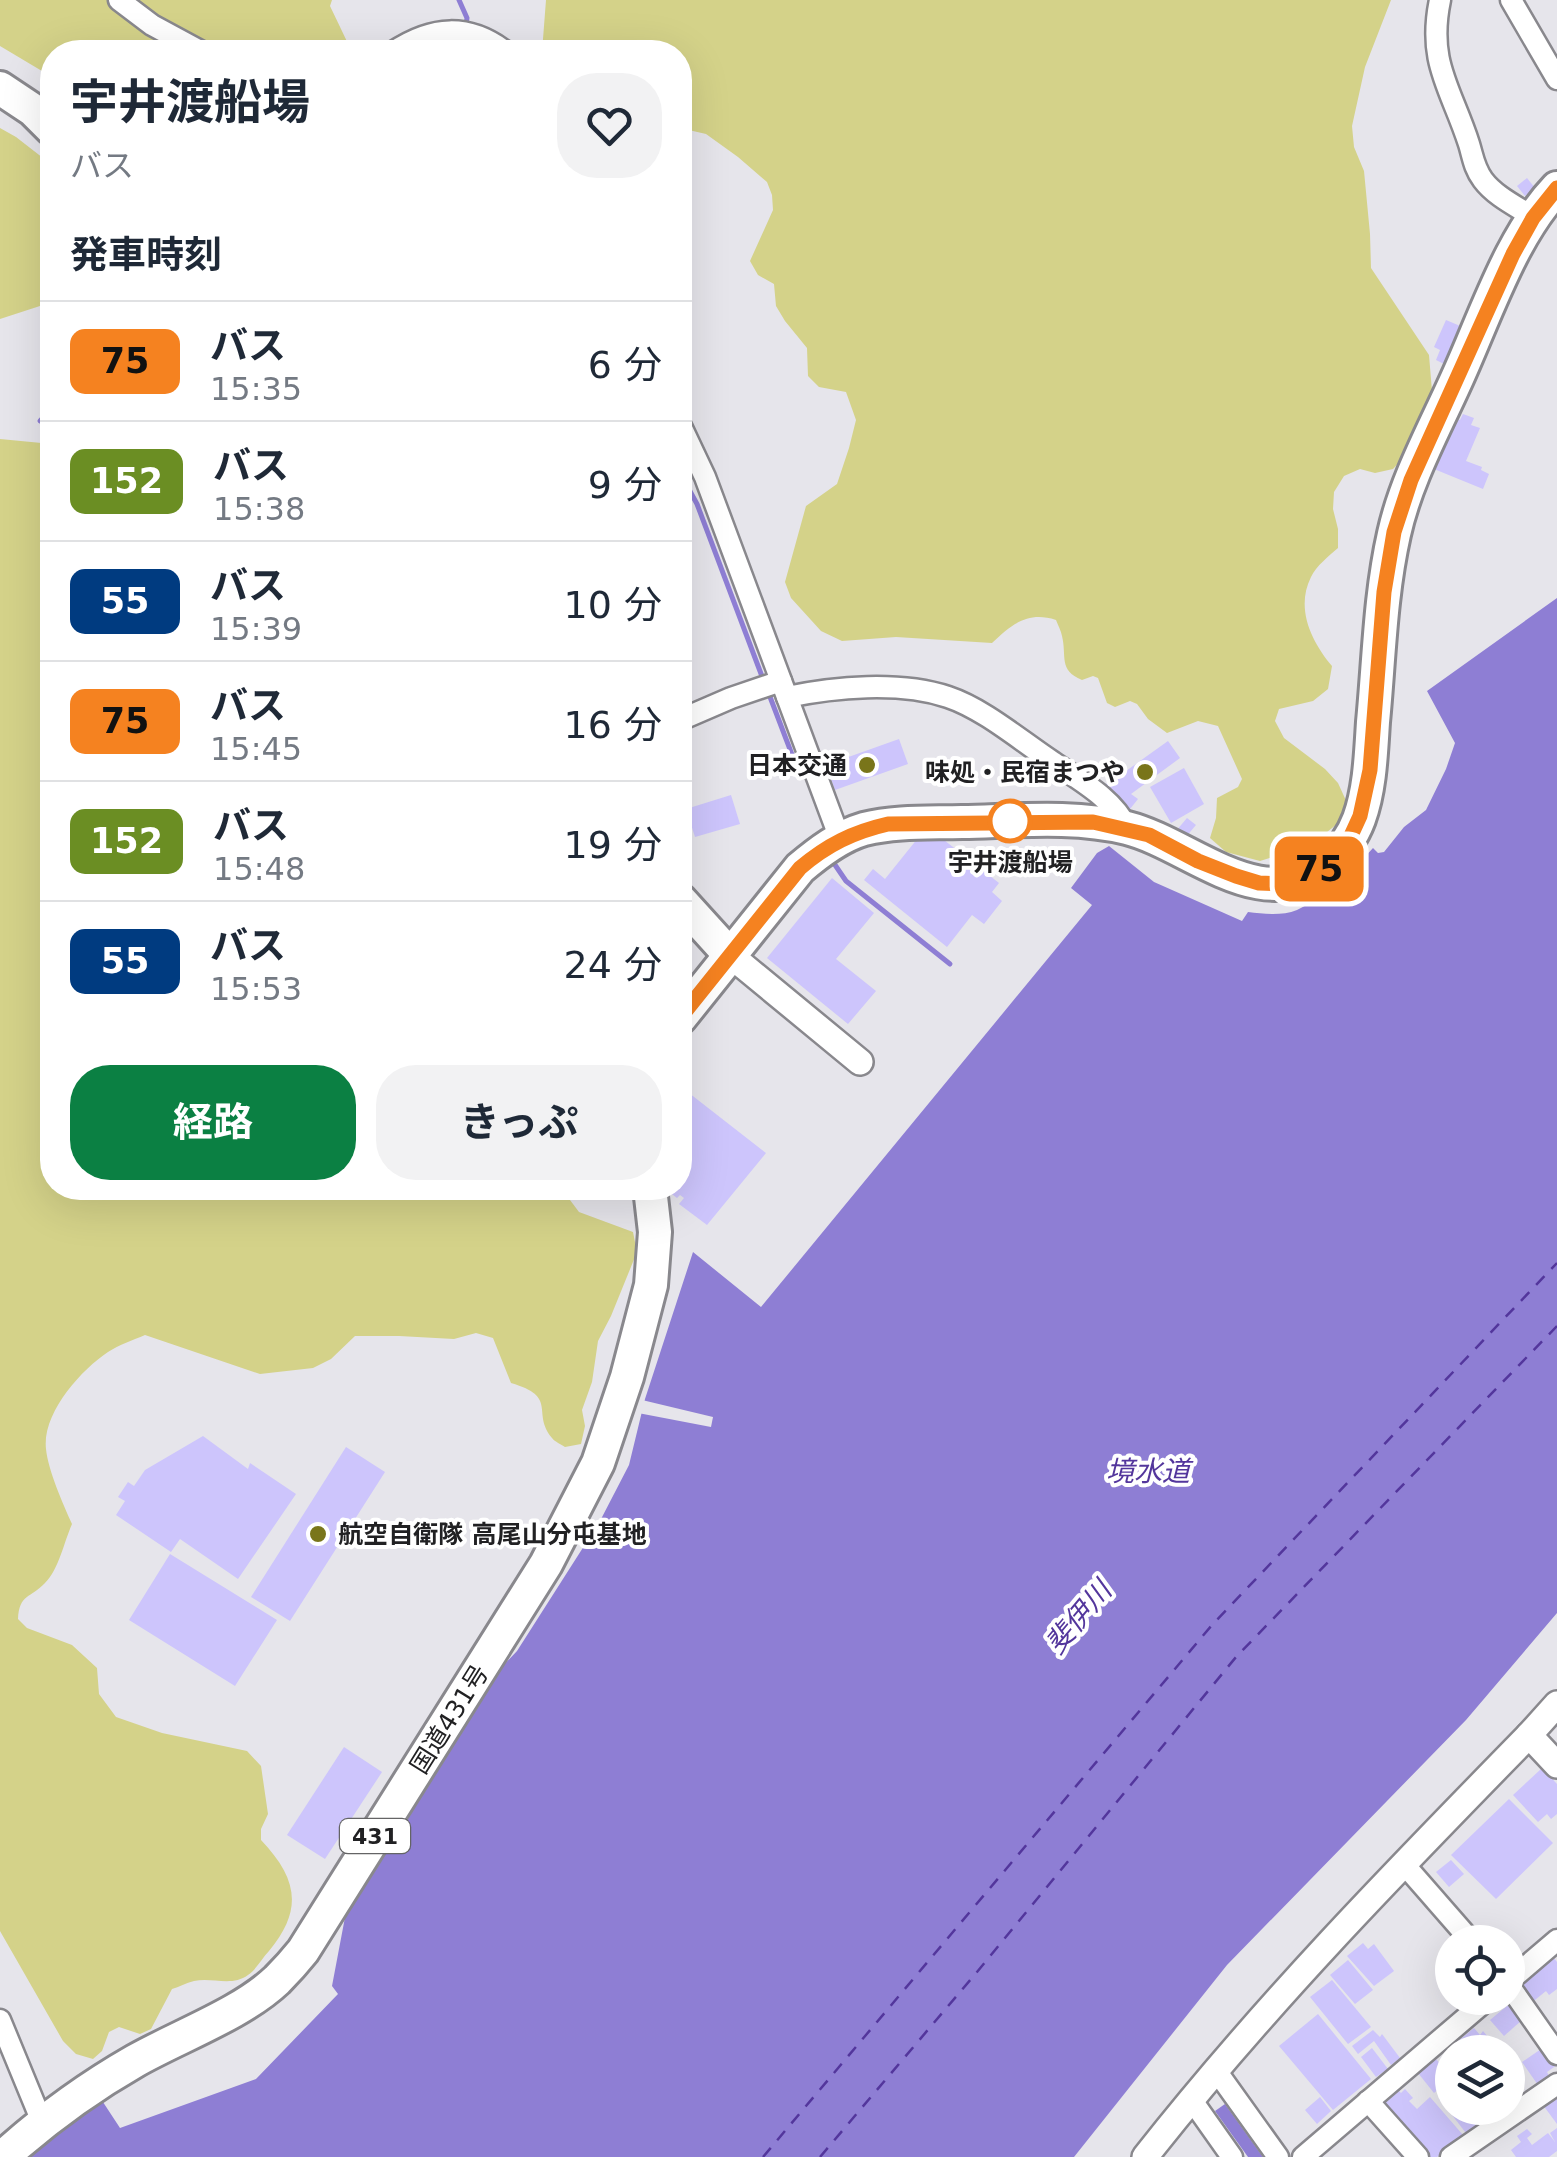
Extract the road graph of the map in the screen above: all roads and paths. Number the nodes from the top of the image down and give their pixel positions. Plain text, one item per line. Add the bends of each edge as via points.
1 (118, 0) edge
2 (1440, 0) edge
3 (1511, 0) edge
4 (180, 40) edge
5 (417, 40) edge
6 (487, 40) edge
7 (1557, 79) edge
8 (0, 88) edge
9 (40, 118) edge
10 (1557, 188) edge
11 (1533, 218) junction
12 (692, 449) edge
13 (774, 687) junction
14 (692, 713) edge
15 (1127, 828) junction
16 (840, 840) junction
17 (692, 913) edge
18 (729, 954) junction
19 (692, 1002) edge
20 (860, 1062) dead end
21 (651, 1200) edge
22 (1557, 1704) edge
23 (1529, 1735) junction
24 (1557, 1765) edge
25 (1403, 1863) junction
26 (1457, 1925) edge
27 (1557, 1940) edge
28 (1525, 1968) edge
29 (1525, 2008) edge
30 (1469, 2015) edge
31 (0, 2020) edge
32 (1557, 2054) edge
33 (1215, 2069) junction
34 (1557, 2084) edge
35 (1191, 2098) junction
36 (1368, 2101) junction
37 (42, 2122) junction
38 (2, 2157) edge
39 (1145, 2157) edge
40 (1232, 2157) edge
41 (1278, 2157) edge
42 (1303, 2157) edge
43 (1418, 2157) edge
44 (1451, 2157) edge

1 - 4 street
2 - 11 street via 1436,52 1474,167 1489,188
3 - 7 street
5 - 6 street via 443,30
8 - 9 highway
10 - 11 highway
11 - 15 highway via 1411,480 1394,532 1370,770 1349,840 1328,864 1304,877 1259,883
12 - 13 street
13 - 14 street
13 - 15 street via 871,687 949,697 1078,780 1120,814
13 - 16 street
15 - 16 highway via 1056,821 888,824
16 - 18 highway via 800,868
17 - 18 highway
18 - 19 highway
18 - 20 street
21 - 37 highway, 国道431号 / 431 via 651,1285 598,1463 546,1564 303,1951 248,2002 136,2060
22 - 23 street
23 - 24 street
23 - 25 street
25 - 26 street
25 - 33 street
27 - 28 street
29 - 32 street
30 - 36 street
31 - 37 street
33 - 35 street
33 - 41 street
34 - 44 street
35 - 39 street
35 - 40 street
36 - 42 street
36 - 43 street
37 - 38 highway, 国道431号 / 431

